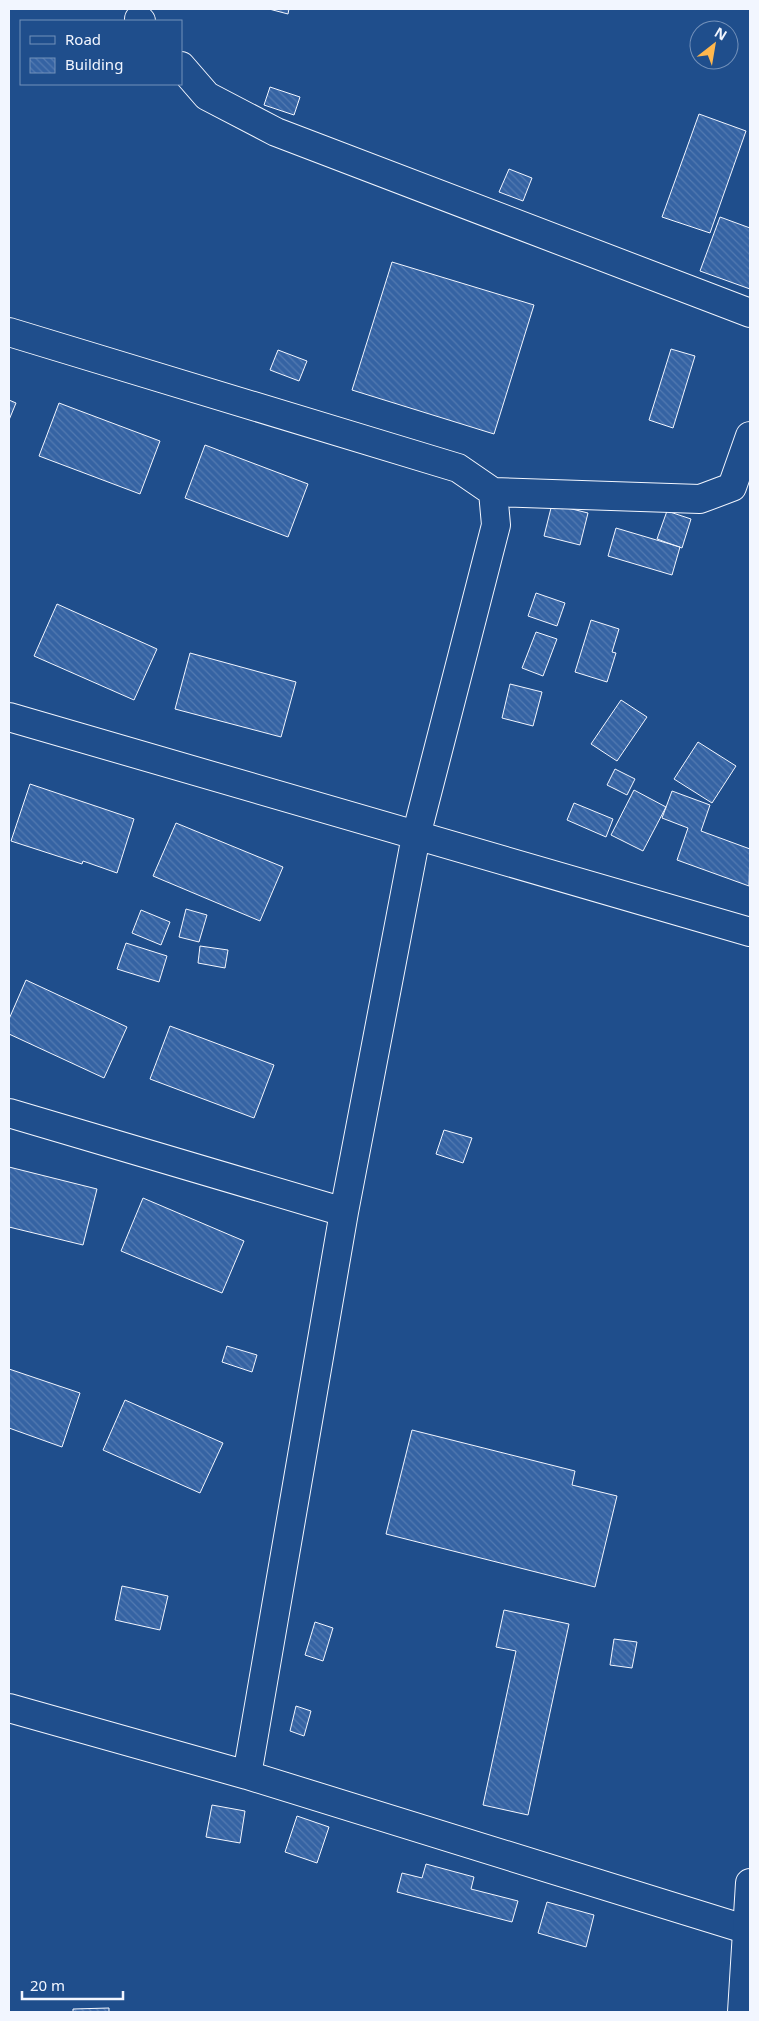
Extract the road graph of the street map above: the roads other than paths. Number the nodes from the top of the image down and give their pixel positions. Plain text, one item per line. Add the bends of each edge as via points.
1 (182, 67) edge
2 (750, 313) edge
3 (9, 332) edge
4 (750, 436) edge
5 (494, 492) junction
6 (9, 717) edge
7 (416, 836) junction
8 (750, 932) edge
9 (9, 1113) edge
10 (344, 1212) junction
11 (9, 1708) edge
12 (247, 1775) junction
13 (750, 1883) edge
14 (748, 1930) junction
15 (742, 2012) edge

1 - 2 street via 207,96 276,132
3 - 5 street via 458,468
4 - 5 street via 732,487 700,499
5 - 7 street via 496,525
6 - 7 street
7 - 8 street
7 - 10 street
9 - 10 street
10 - 12 street
11 - 12 street
12 - 14 street
13 - 14 street
14 - 15 street

